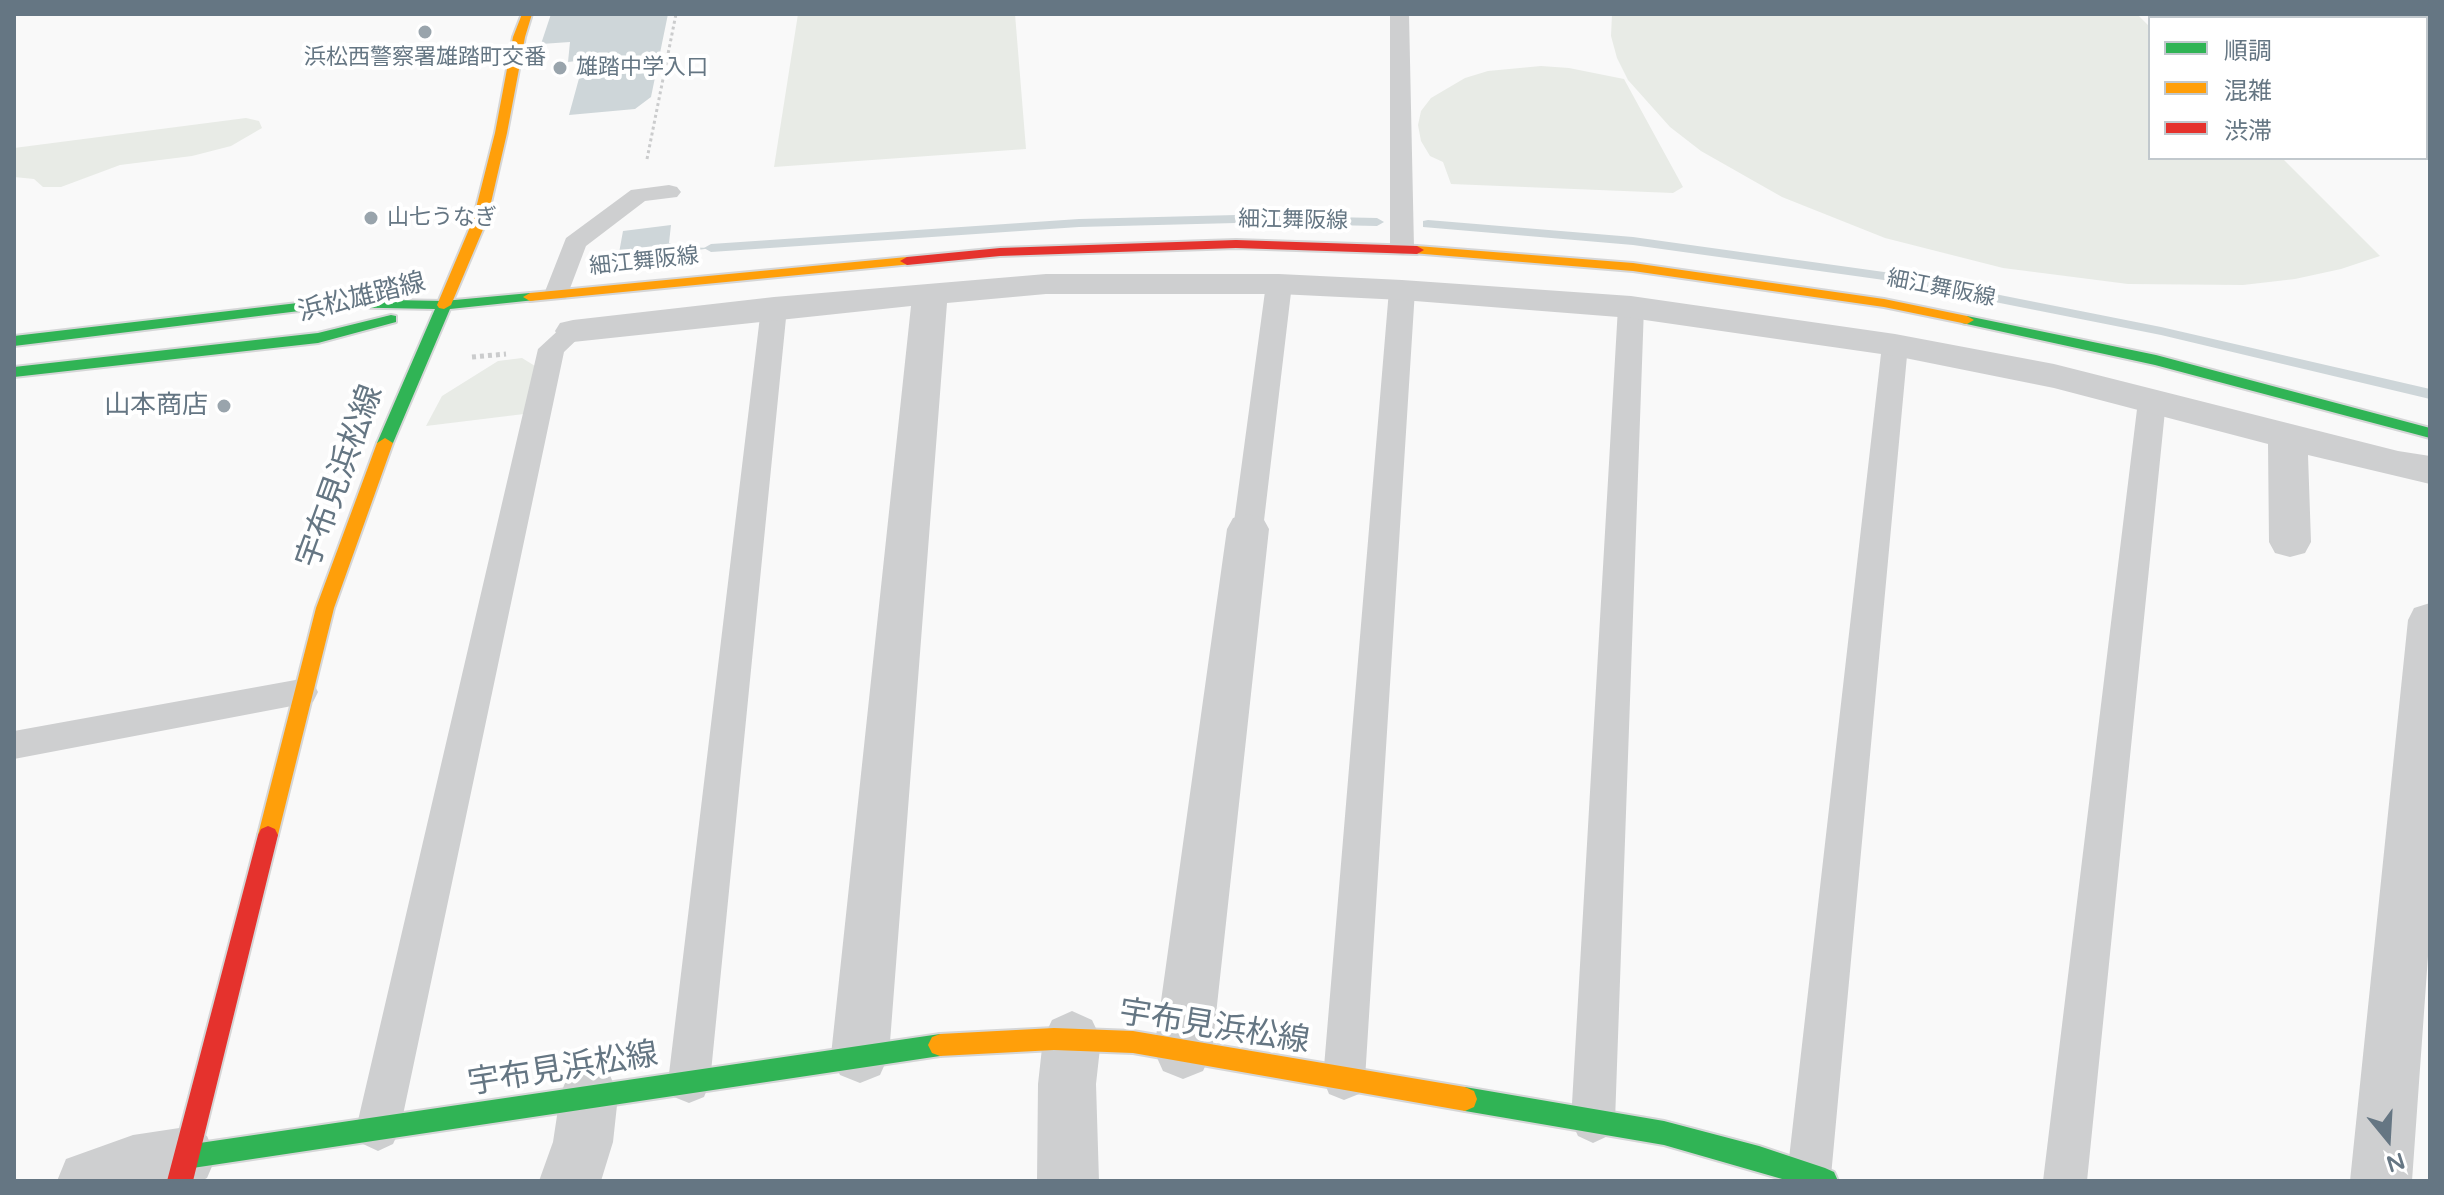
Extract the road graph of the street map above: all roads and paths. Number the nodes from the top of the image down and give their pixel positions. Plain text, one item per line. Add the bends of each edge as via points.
1 (527, 14) edge
2 (676, 14) edge
3 (1400, 15) edge
4 (669, 192) dead end
5 (639, 195) junction
6 (1402, 248) junction
7 (1279, 284) junction
8 (1402, 290) junction
9 (930, 293) junction
10 (557, 294) junction
11 (444, 305) junction
12 (1631, 307) junction
13 (774, 308) junction
14 (573, 331) joint
15 (14, 341) edge
16 (1895, 345) junction
17 (14, 372) edge
18 (2152, 401) junction
19 (2430, 433) edge
20 (2288, 436) junction
21 (2430, 470) edge
22 (1248, 529) joint
23 (2290, 542) dead end
24 (2430, 620) edge
25 (301, 692) junction
26 (14, 745) edge
27 (2423, 784) edge
28 (1072, 1039) junction
29 (1183, 1051) junction
30 (860, 1055) junction
31 (1344, 1079) junction
32 (689, 1082) junction
33 (589, 1096) junction
34 (1593, 1121) junction
35 (378, 1129) junction
36 (183, 1169) edge
37 (1817, 1178) edge
38 (88, 1181) edge
39 (570, 1181) edge
40 (1068, 1181) edge
41 (2065, 1181) edge
42 (2381, 1181) edge

1 - 11 main road via 480,220
2 - 5 path
3 - 6 lane
4 - 5 lane
5 - 10 lane via 575,243
6 - 10 main road, 細江舞阪線 via 1079,248
6 - 19 main road, 細江舞阪線 via 1633,267 1899,306 2156,360
7 - 8 street
7 - 9 street via 1046,284
7 - 22 lane
8 - 12 street
8 - 31 lane
9 - 13 street
9 - 30 street
10 - 11 main road, 細江舞阪線
11 - 15 main road, 浜松雄踏線 via 332,303
11 - 17 main road, 浜松雄踏線 via 318,338
11 - 25 main road, 宇布見浜松線 via 350,533
12 - 16 street
12 - 34 lane
13 - 14 street
13 - 32 lane
14 - 35 lane via 551,349
16 - 18 street via 2011,366
16 - 37 lane
18 - 20 street
18 - 41 lane
20 - 21 street
20 - 23 street
22 - 29 street
24 - 27 street
25 - 26 lane
25 - 36 main road, 宇布見浜松線
27 - 42 street
28 - 29 main road, 宇布見浜松線
28 - 30 main road, 宇布見浜松線 via 974,1041
28 - 40 street
29 - 31 main road, 宇布見浜松線
30 - 32 main road, 宇布見浜松線
31 - 34 main road, 宇布見浜松線
32 - 33 main road, 宇布見浜松線
33 - 35 main road, 宇布見浜松線
33 - 39 street via 583,1142
34 - 37 main road, 宇布見浜松線 via 1664,1133
35 - 36 main road, 宇布見浜松線
36 - 38 street via 133,1165

